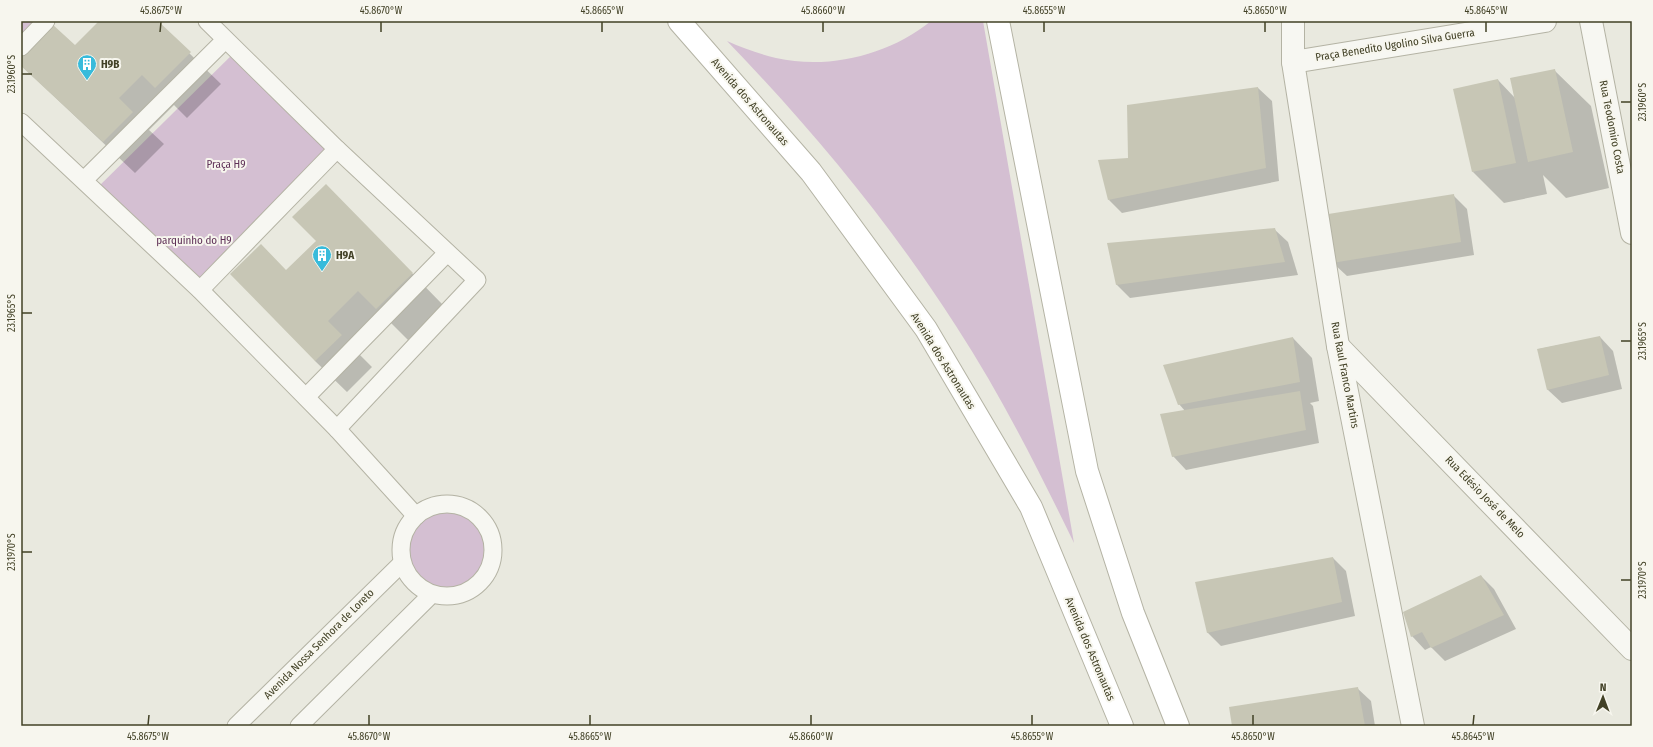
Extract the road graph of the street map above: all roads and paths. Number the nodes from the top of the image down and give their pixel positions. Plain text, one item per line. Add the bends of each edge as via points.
1 (46, 21) edge
2 (207, 21) edge
3 (679, 21) edge
4 (998, 21) edge
5 (1293, 21) edge
6 (1545, 21) edge
7 (1591, 21) edge
8 (225, 40) junction
9 (21, 47) edge
10 (1293, 62) junction
11 (21, 122) edge
12 (337, 149) junction
13 (84, 180) junction
14 (1632, 233) edge
15 (447, 253) junction
16 (200, 290) junction
17 (1338, 346) junction
18 (306, 397) junction
19 (337, 429) junction
20 (416, 516) junction
21 (402, 562) junction
22 (432, 594) junction
23 (1632, 649) edge
24 (236, 726) edge
25 (299, 726) edge
26 (1122, 726) edge
27 (1178, 726) edge
28 (1413, 726) edge

1 - 9 lane
2 - 8 lane
3 - 26 main road, Avenida dos Astronautas via 811,172 926,329 1031,507
4 - 27 main road via 1086,471 1133,613
5 - 10 street, Rua Raul Franco Martins
6 - 10 street, Praça Benedito Ugolino Silva Guerra
7 - 14 street, Rua Teodomiro Costa
8 - 12 lane
8 - 13 lane
10 - 17 street, Rua Raul Franco Martins
11 - 13 lane
12 - 15 lane
12 - 16 lane
13 - 16 lane
15 - 18 lane
15 - 19 lane via 477,280
16 - 18 lane
17 - 23 street, Rua Edésio José de Melo
17 - 28 street, Rua Raul Franco Martins
18 - 19 lane
19 - 20 lane
20 - 21 lane via 402,537
20 - 22 lane via 435,506 457,505 477,514 490,532 493,542 492,564 487,574 472,590 447,597
21 - 22 lane via 408,576 419,587
21 - 24 lane, Avenida Nossa Senhora de Loreto
22 - 25 lane

